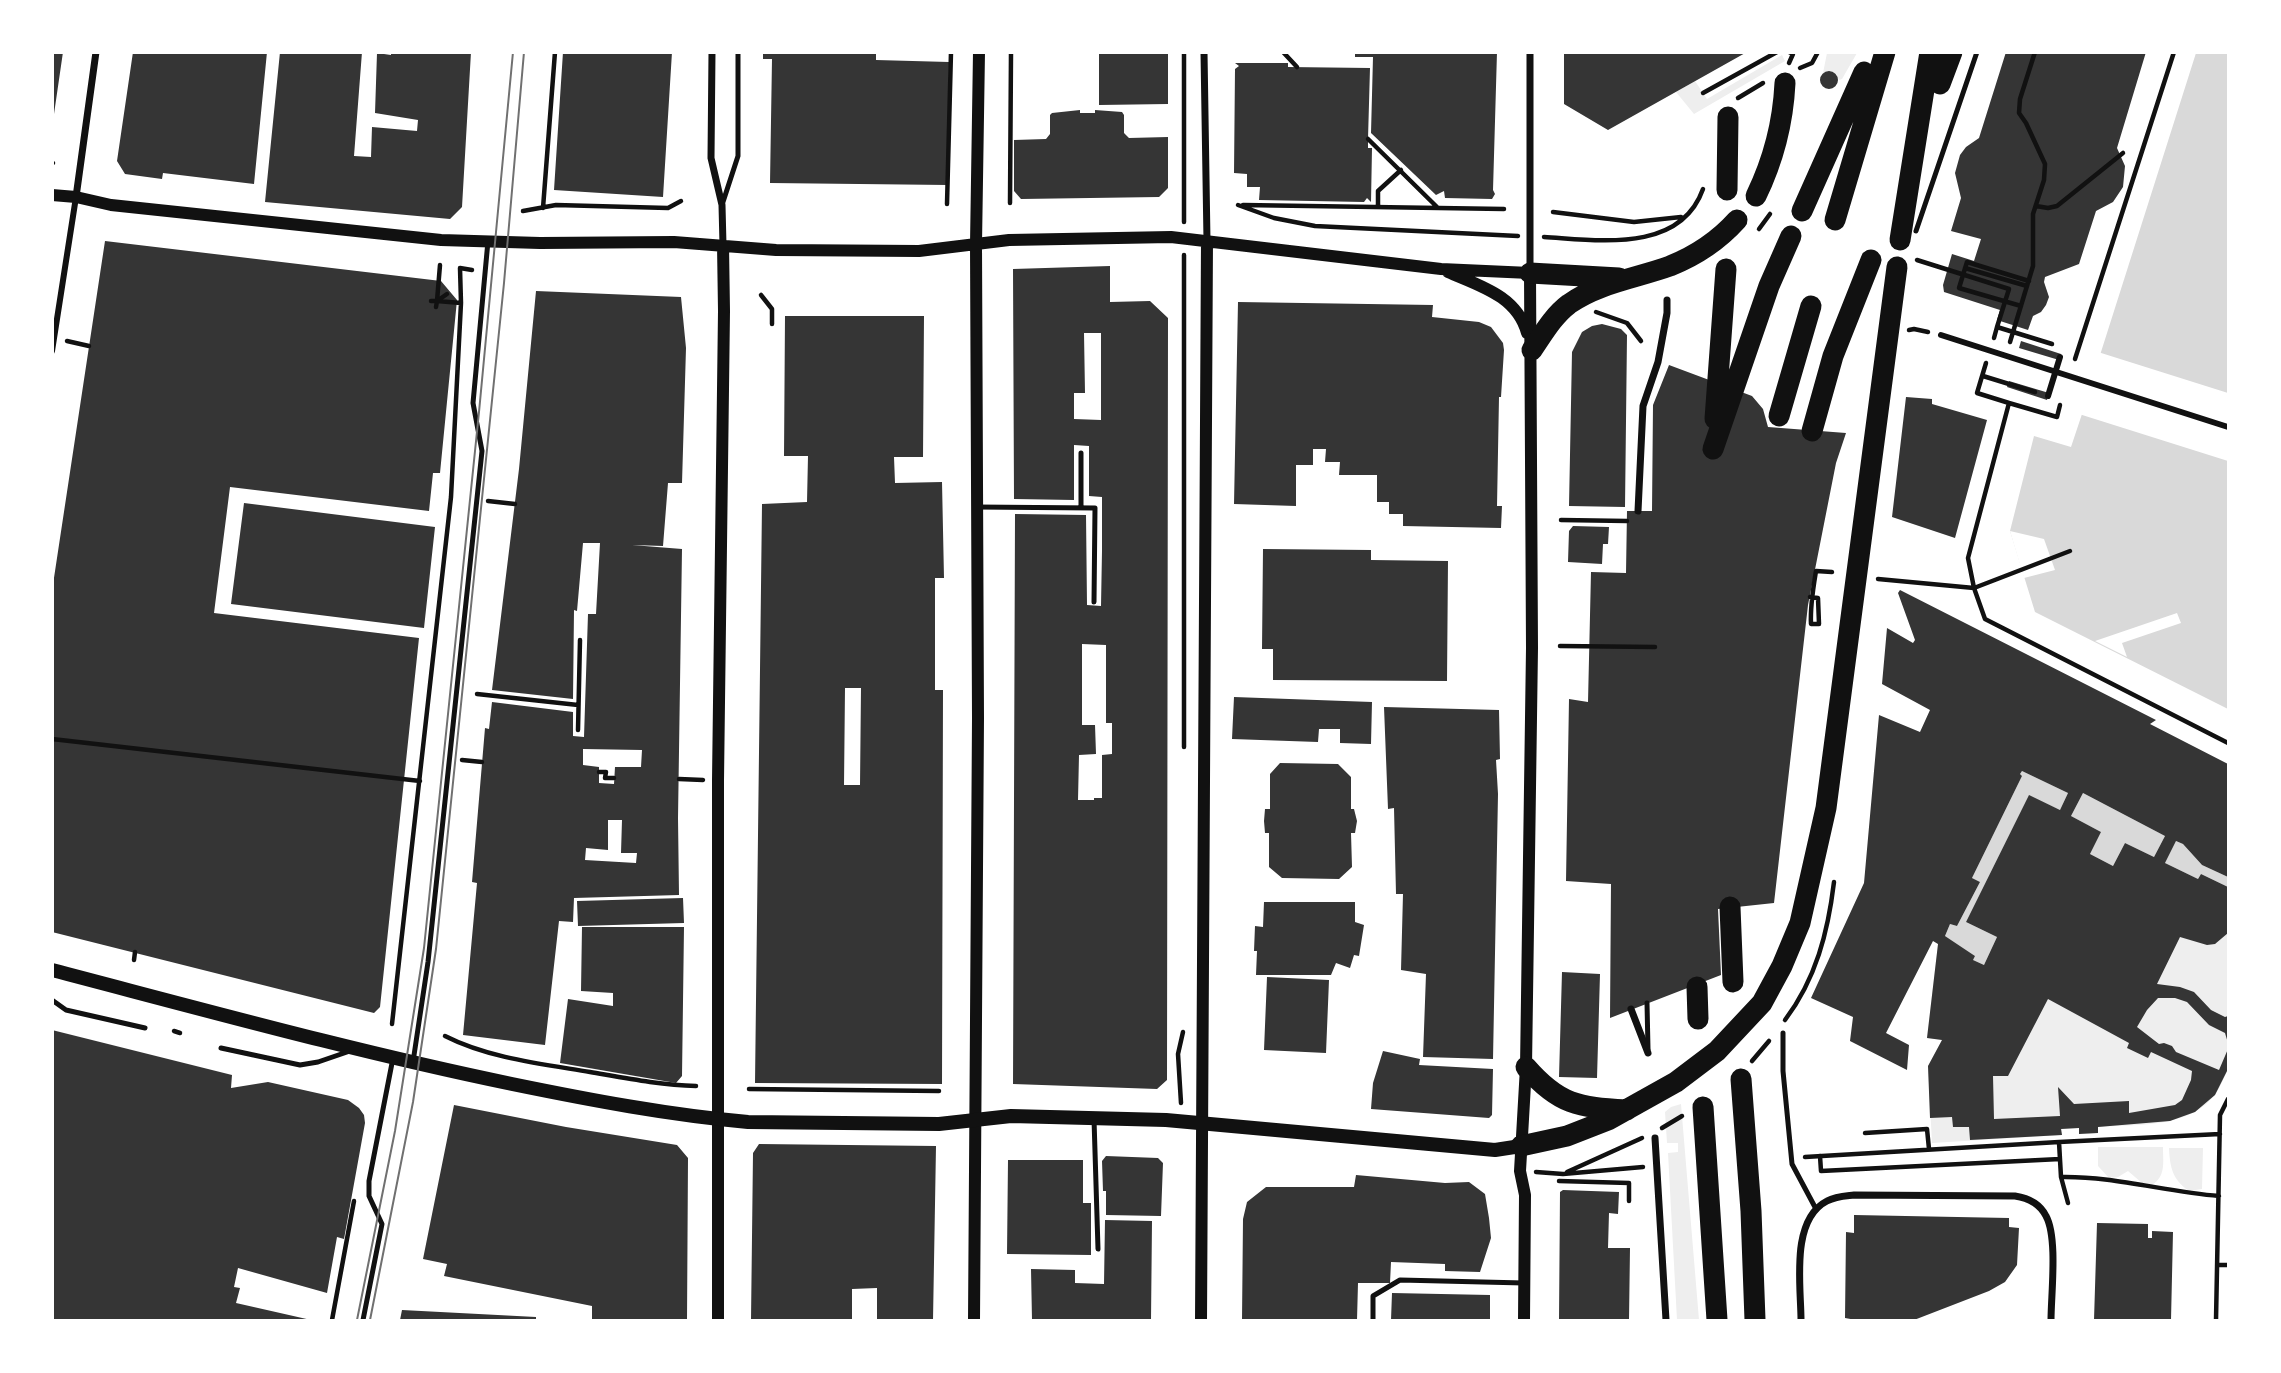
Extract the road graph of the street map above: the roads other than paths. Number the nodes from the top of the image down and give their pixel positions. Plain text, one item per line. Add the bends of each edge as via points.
1 (96, 52) edge
2 (712, 52) edge
3 (738, 52) edge
4 (979, 52) edge
5 (1204, 52) edge
6 (1530, 52) edge
7 (1885, 52) edge
8 (1930, 52) edge
9 (1952, 52) edge
10 (1977, 52) edge
11 (1864, 72) dead end
12 (1785, 83) dead end
13 (1940, 84) dead end
14 (1728, 117) dead end
15 (1727, 190) dead end
16 (52, 195) edge
17 (1756, 195) dead end
18 (76, 197) junction
19 (722, 205) junction
20 (1802, 211) dead end
21 (1737, 220) dead end
22 (1835, 220) dead end
23 (1908, 235) joint
24 (1791, 236) dead end
25 (488, 241) junction
26 (1207, 241) junction
27 (976, 244) junction
28 (723, 245) junction
29 (1871, 260) dead end
30 (1897, 267) dead end
31 (1441, 269) junction
32 (1726, 269) dead end
33 (1530, 273) junction
34 (1630, 278) junction
35 (1667, 300) dead end
36 (1811, 306) dead end
37 (1941, 335) dead end
38 (1532, 350) junction
39 (52, 351) edge
40 (2060, 357) dead end
41 (2057, 372) junction
42 (2048, 396) road end
43 (1779, 416) dead end
44 (2228, 427) edge
45 (1812, 431) dead end
46 (1081, 453) dead end
47 (976, 507) junction
48 (1081, 508) junction
49 (1638, 511) dead end
50 (1094, 602) dead end
51 (1730, 907) dead end
52 (52, 970) edge
53 (1733, 982) dead end
54 (1697, 987) dead end
55 (52, 1000) edge
56 (1647, 1003) dead end
57 (1631, 1009) dead end
58 (1698, 1018) dead end
59 (145, 1028) dead end
60 (1783, 1033) dead end
61 (221, 1048) dead end
62 (356, 1048) junction
63 (1648, 1052) joint
64 (393, 1057) junction
65 (413, 1062) junction
66 (1526, 1067) junction
67 (1741, 1079) dead end
68 (1703, 1107) dead end
69 (1627, 1110) junction
70 (1094, 1118) junction
71 (717, 1119) junction
72 (975, 1120) junction
73 (1202, 1122) junction
74 (1655, 1138) dead end
75 (1521, 1146) junction
76 (1816, 1209) junction
77 (1098, 1249) dead end
78 (1524, 1283) junction
79 (363, 1321) edge
80 (718, 1321) edge
81 (974, 1321) edge
82 (1201, 1321) edge
83 (1373, 1321) edge
84 (1524, 1321) edge
85 (1666, 1321) edge
86 (1717, 1321) edge
87 (1755, 1321) edge
88 (1801, 1321) edge
89 (2051, 1321) edge

1 - 18 street
2 - 19 street via 711,158
3 - 19 lane via 738,156
4 - 27 street
5 - 26 street
6 - 33 street
7 - 22 highway
8 - 23 highway
9 - 13 highway
10 - 23 lane
11 - 20 highway
12 - 17 highway via 1779,136
14 - 15 highway
16 - 18 street
18 - 25 street via 111,205
18 - 39 street
19 - 28 street
21 - 34 highway via 1693,255
24 - 32 highway via 1713,449
25 - 28 street
25 - 65 lane via 473,403 482,451 428,962
26 - 27 street via 1171,237
26 - 31 street
26 - 73 street
27 - 28 street via 919,251
27 - 47 street
28 - 71 street
29 - 45 highway via 1833,356
30 - 69 highway via 1826,808 1800,923 1762,1003 1717,1051 1676,1083
31 - 33 street
31 - 38 street via 1489,290 1517,310
33 - 34 highway
33 - 38 street
34 - 38 highway via 1568,305
35 - 49 street via 1658,362 1643,406
36 - 43 highway
37 - 41 street
38 - 66 street
40 - 41 street
41 - 42 street
41 - 44 street
46 - 48 lane
47 - 48 lane
47 - 72 street
48 - 50 lane via 1095,508
51 - 53 highway
52 - 62 main road
54 - 58 highway
55 - 59 lane via 66,1010
56 - 63 lane
57 - 63 street
60 - 76 lane via 1791,1154
61 - 62 lane via 300,1065
62 - 64 main road
64 - 65 main road
64 - 79 lane via 369,1181 369,1196 382,1224
65 - 71 main road via 556,1093
66 - 69 highway via 1553,1095 1585,1107
66 - 75 street
67 - 87 highway
68 - 86 highway
69 - 75 highway via 1585,1129
70 - 72 main road
70 - 73 main road
70 - 77 lane
71 - 72 main road via 939,1124
71 - 80 street
72 - 81 street
73 - 75 main road via 1495,1150
73 - 82 street
74 - 85 street
75 - 78 street
76 - 88 street via 1802,1235
76 - 89 street via 1826,1201 1854,1195 2026,1198 2046,1216 2052,1240
78 - 83 lane via 1400,1280 1373,1296
78 - 84 street

